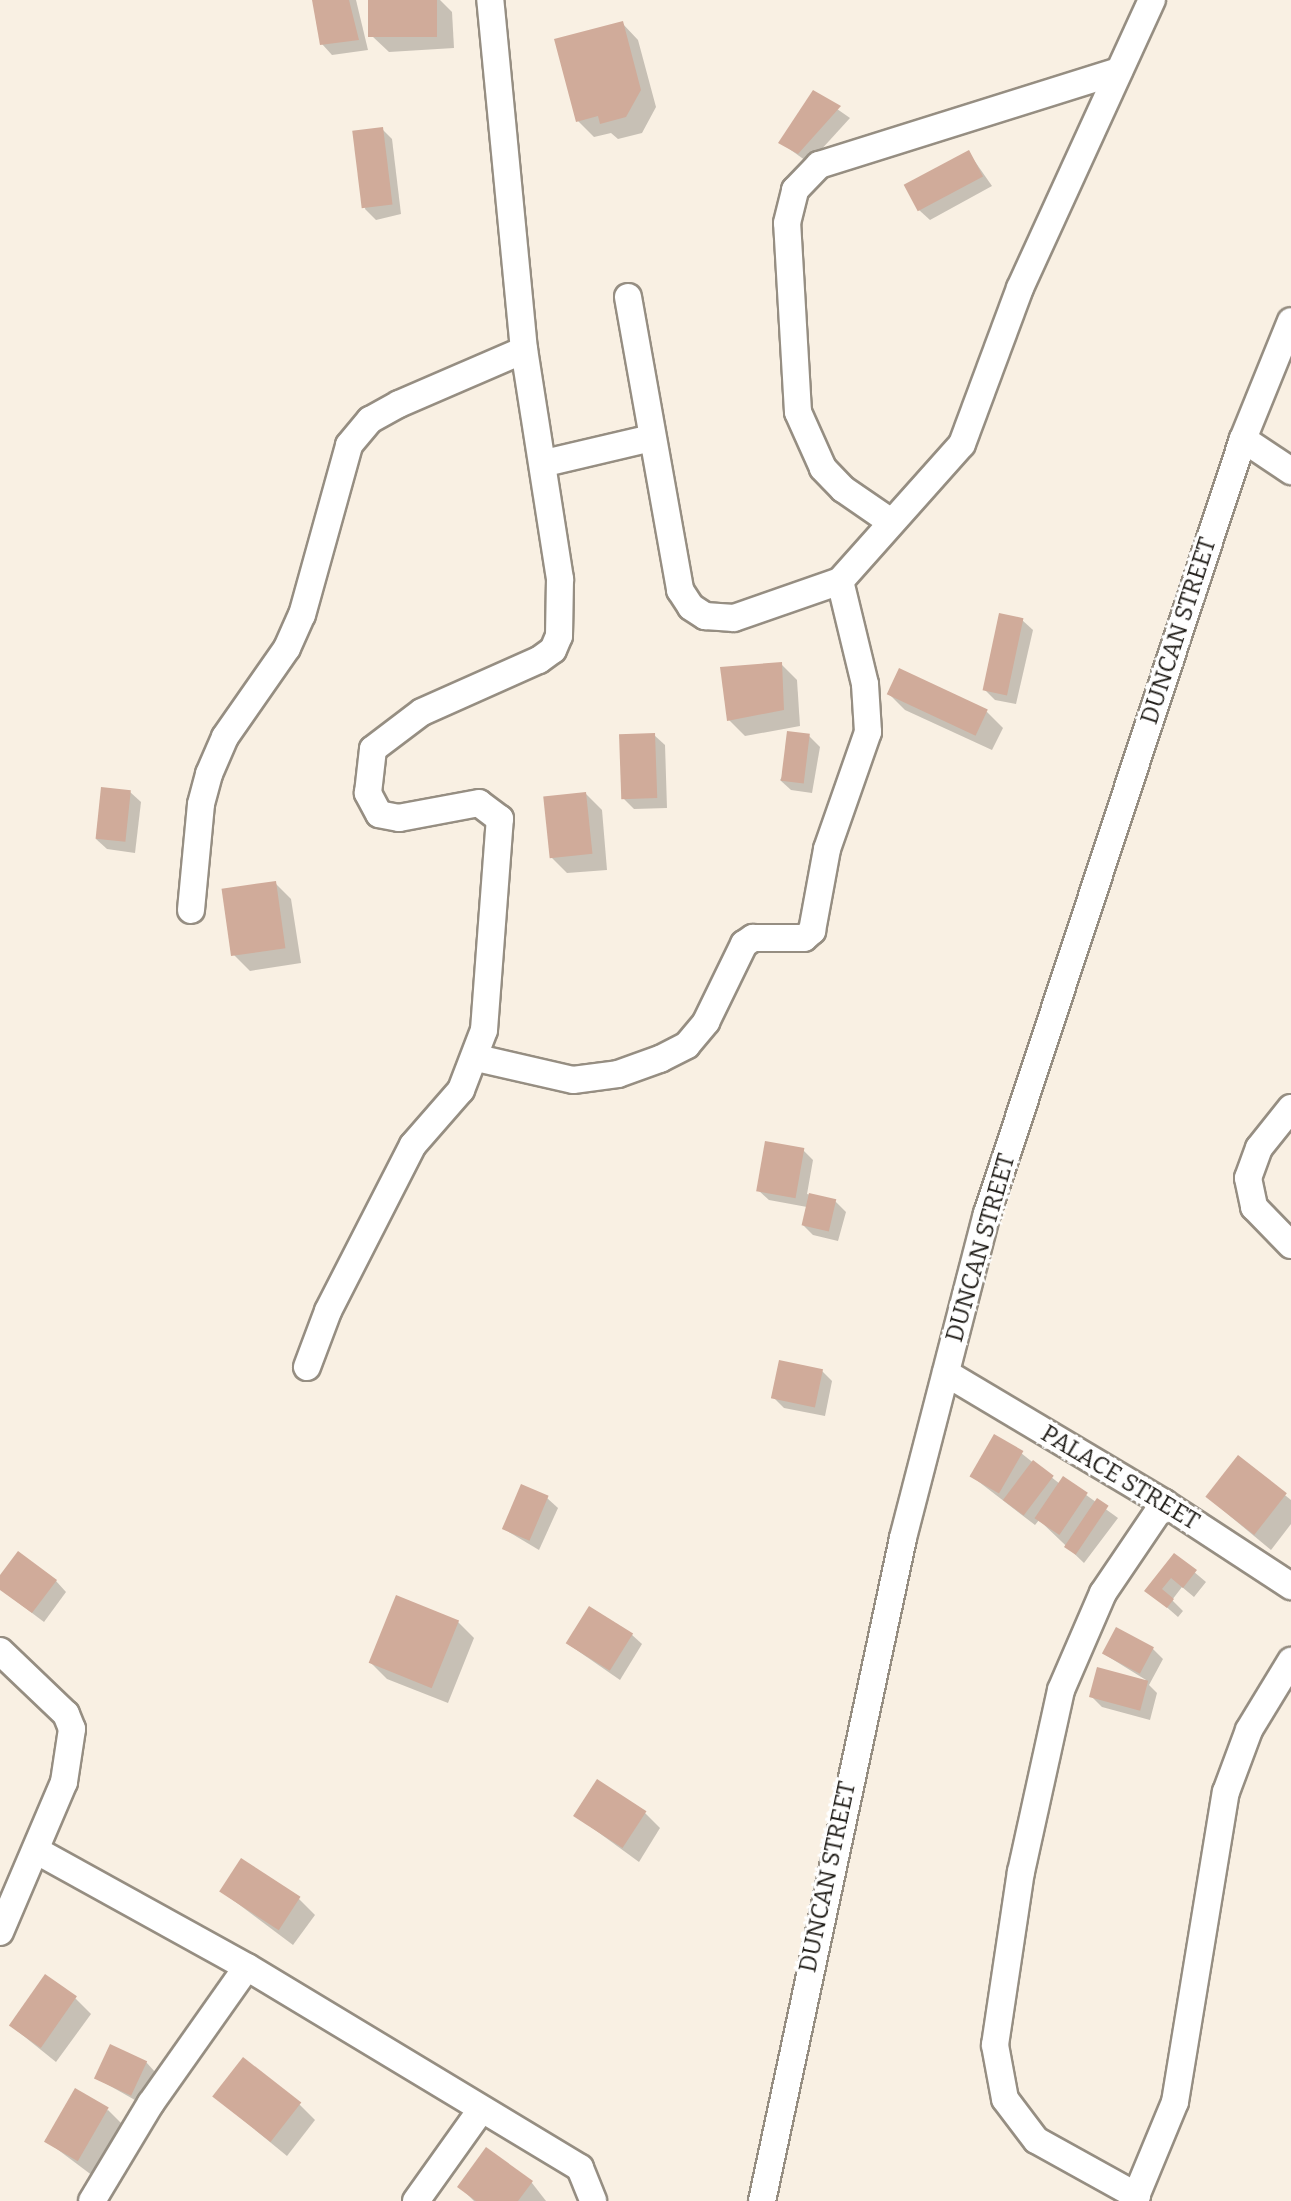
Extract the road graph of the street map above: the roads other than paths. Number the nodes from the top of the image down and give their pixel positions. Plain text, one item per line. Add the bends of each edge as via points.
1 (490, 0) edge
2 (1152, 0) edge
3 (1119, 71) junction
4 (628, 297) dead end
5 (1291, 321) edge
6 (524, 350) junction
7 (652, 438) junction
8 (1243, 439) junction
9 (545, 463) junction
10 (1291, 471) edge
11 (891, 522) junction
12 (840, 581) junction
13 (191, 910) dead end
14 (477, 1058) junction
15 (1291, 1108) edge
16 (1291, 1245) edge
17 (307, 1367) dead end
18 (946, 1373) junction
19 (1164, 1503) junction
20 (1291, 1586) edge
21 (0, 1651) edge
22 (1291, 1661) edge
23 (37, 1851) junction
24 (0, 1932) edge
25 (247, 1967) junction
26 (481, 2110) junction
27 (1136, 2198) edge
28 (92, 2201) edge
29 (416, 2201) edge
30 (593, 2201) edge
31 (762, 2201) edge

1 - 6 street
2 - 3 street
3 - 11 street via 1020,288 962,444
3 - 11 street via 819,165 795,190 787,223 798,412 823,468 843,489
4 - 7 street
5 - 8 street, DUNCAN STREET
6 - 9 street
6 - 13 street via 399,404 370,420 349,445 302,615 287,648 225,737 209,774
7 - 9 street
7 - 12 street via 680,590 691,607 705,616 734,618
8 - 10 street
8 - 18 street, DUNCAN STREET via 987,1214
9 - 14 street via 560,579 559,636 553,650 422,712 373,749 367,767 368,793 379,814 399,818 479,803 500,819 495,927
11 - 12 street
12 - 14 street via 865,684 868,732 827,849 812,931 804,938 753,938 744,944 706,1022 687,1045 660,1059 618,1074 573,1080
14 - 17 street via 461,1090 413,1145 328,1311
15 - 16 street via 1259,1148 1248,1178 1254,1207
18 - 19 street, PALACE STREET
18 - 31 street, DUNCAN STREET via 839,1821
19 - 20 street, PALACE STREET
19 - 27 street via 1103,1593 1061,1690 1021,1872 995,2045 1005,2099 1036,2140
21 - 23 street via 66,1714 72,1729 64,1782
22 - 27 street via 1249,1730 1226,1792 1175,2102
23 - 24 street
23 - 25 street
25 - 26 street
25 - 28 street via 151,2103
26 - 29 street
26 - 30 street via 580,2168

